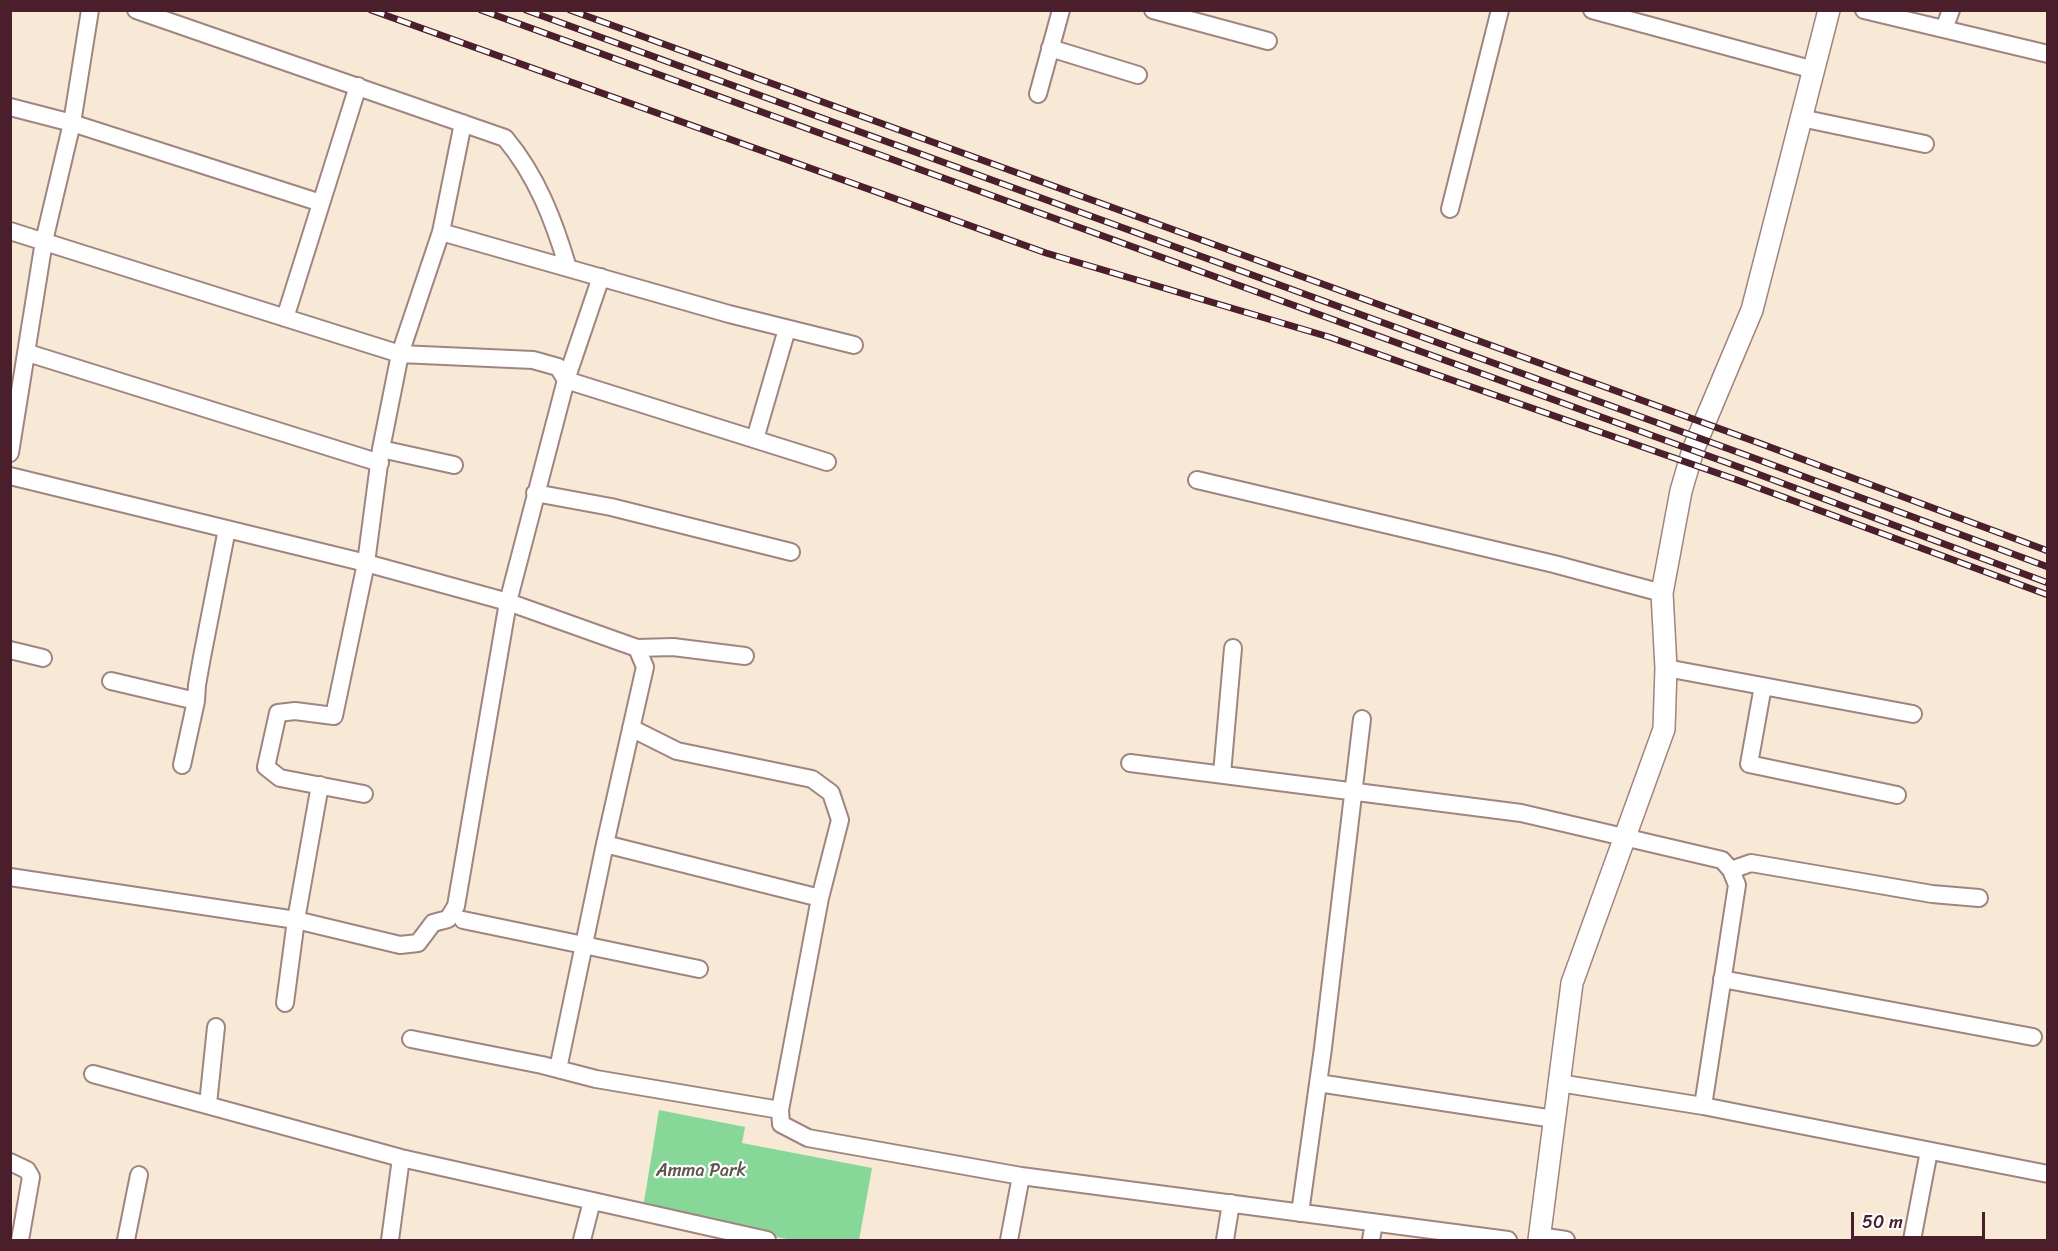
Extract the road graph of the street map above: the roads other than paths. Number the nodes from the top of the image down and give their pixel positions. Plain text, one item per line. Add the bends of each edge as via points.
1 (90, 10) edge
2 (136, 10) edge
3 (1061, 10) edge
4 (1153, 10) edge
5 (1500, 10) edge
6 (1592, 10) edge
7 (1829, 10) edge
8 (1864, 10) edge
9 (1951, 10) edge
10 (1621, 14) edge
11 (1944, 29) junction
12 (1268, 41) dead end
13 (1050, 48) junction
14 (2048, 54) edge
15 (1814, 70) junction
16 (1137, 75) dead end
17 (358, 86) junction
18 (1038, 94) dead end
19 (10, 107) edge
20 (1801, 118) junction
21 (72, 123) junction
22 (463, 123) junction
23 (1925, 144) dead end
24 (321, 203) junction
25 (1449, 209) dead end
26 (10, 231) edge
27 (441, 232) junction
28 (44, 241) junction
29 (568, 268) junction
30 (601, 278) junction
31 (285, 318) junction
32 (787, 328) junction
33 (854, 345) dead end
34 (28, 353) junction
35 (400, 354) junction
36 (566, 380) junction
37 (12, 425) edge
38 (755, 439) junction
39 (10, 453) edge
40 (381, 456) junction
41 (827, 462) dead end
42 (454, 465) dead end
43 (10, 476) edge
44 (1197, 480) dead end
45 (535, 494) junction
46 (227, 529) junction
47 (791, 552) dead end
48 (366, 563) junction
49 (1662, 593) junction
50 (507, 602) junction
51 (637, 648) junction
52 (1233, 648) dead end
53 (10, 650) edge
54 (745, 656) dead end
55 (43, 658) dead end
56 (1666, 668) junction
57 (111, 681) dead end
58 (1763, 686) junction
59 (196, 701) junction
60 (1913, 714) dead end
61 (1362, 719) dead end
62 (631, 728) junction
63 (1130, 763) dead end
64 (182, 765) dead end
65 (1222, 774) junction
66 (320, 785) junction
67 (1353, 791) junction
68 (364, 794) dead end
69 (1898, 795) dead end
70 (1625, 837) junction
71 (605, 844) junction
72 (1731, 870) junction
73 (10, 877) edge
74 (820, 897) junction
75 (1979, 898) dead end
76 (296, 920) junction
77 (463, 920) dead end
78 (584, 945) junction
79 (699, 969) dead end
80 (1722, 979) junction
81 (285, 1003) dead end
82 (216, 1027) dead end
83 (2033, 1037) dead end
84 (411, 1039) dead end
85 (558, 1069) junction
86 (93, 1074) dead end
87 (1318, 1083) junction
88 (1559, 1083) junction
89 (208, 1104) junction
90 (1703, 1106) junction
91 (780, 1110) junction
92 (1554, 1119) junction
93 (1929, 1151) junction
94 (400, 1158) junction
95 (10, 1162) edge
96 (2048, 1174) edge
97 (139, 1175) dead end
98 (1021, 1176) junction
99 (592, 1201) junction
100 (1231, 1203) junction
101 (1300, 1212) junction
102 (1374, 1222) junction
103 (1539, 1238) edge
104 (20, 1240) edge
105 (126, 1240) edge
106 (390, 1240) edge
107 (582, 1240) edge
108 (767, 1240) edge
109 (1009, 1240) edge
110 (1225, 1240) edge
111 (1371, 1240) edge
112 (1508, 1240) edge
113 (1566, 1240) edge
114 (1912, 1240) edge

1 - 21 street
2 - 17 street
3 - 13 street
4 - 12 street
5 - 25 street
6 - 10 street
7 - 15 street
8 - 11 street
9 - 11 street
10 - 15 street
11 - 14 street
13 - 16 street
13 - 18 street
15 - 20 street
17 - 22 street
17 - 24 street
19 - 21 street
20 - 23 street
20 - 49 street via 1747,324 1693,450 1681,491
21 - 24 street
21 - 28 street
22 - 27 street
22 - 29 street via 505,138 522,158 554,221
24 - 31 street
26 - 28 street
27 - 29 street
27 - 35 street
28 - 31 street
28 - 34 street
29 - 30 street
30 - 32 street
30 - 36 street
31 - 35 street
32 - 33 street
32 - 38 street
34 - 37 street
34 - 40 street
35 - 36 street via 533,360 558,368
35 - 40 street
36 - 38 street
36 - 45 street
37 - 39 street
38 - 41 street
40 - 42 street
40 - 48 street
43 - 46 street
44 - 49 street
45 - 47 street via 611,507
45 - 50 street
46 - 48 street
46 - 59 street
48 - 50 street
48 - 66 street via 334,716 278,713 271,740 266,768 280,778
49 - 56 street
50 - 51 street
50 - 76 street via 453,912 448,919 433,923 418,943 411,945
51 - 54 street via 673,647
51 - 62 street via 645,668
52 - 65 street
53 - 55 street
56 - 58 street
56 - 70 street via 1664,729
57 - 59 street
58 - 60 street
58 - 69 street via 1749,764
59 - 64 street
61 - 67 street
62 - 71 street
62 - 74 street via 677,751 812,778 831,793 840,820
63 - 65 street
65 - 67 street
66 - 68 street
66 - 76 street
67 - 70 street via 1521,813
67 - 87 street
70 - 72 street via 1722,860
70 - 88 street via 1572,983
71 - 74 street
71 - 78 street
72 - 75 street via 1751,863
72 - 80 street via 1737,885
73 - 76 street
74 - 91 street
76 - 81 street
77 - 78 street
78 - 79 street
78 - 85 street
80 - 83 street
80 - 90 street
82 - 89 street
84 - 85 street
85 - 91 street
86 - 89 street
87 - 92 street
87 - 101 street
88 - 90 street
88 - 92 street
89 - 94 street
90 - 93 street
91 - 98 street via 780,1124 808,1138
92 - 103 street
93 - 96 street
93 - 114 street
94 - 99 street
94 - 106 street
95 - 104 street via 31,1176
97 - 105 street
98 - 100 street
98 - 109 street
99 - 107 street
99 - 108 street
100 - 101 street
100 - 110 street
101 - 102 street
102 - 111 street
102 - 112 street
103 - 113 street

